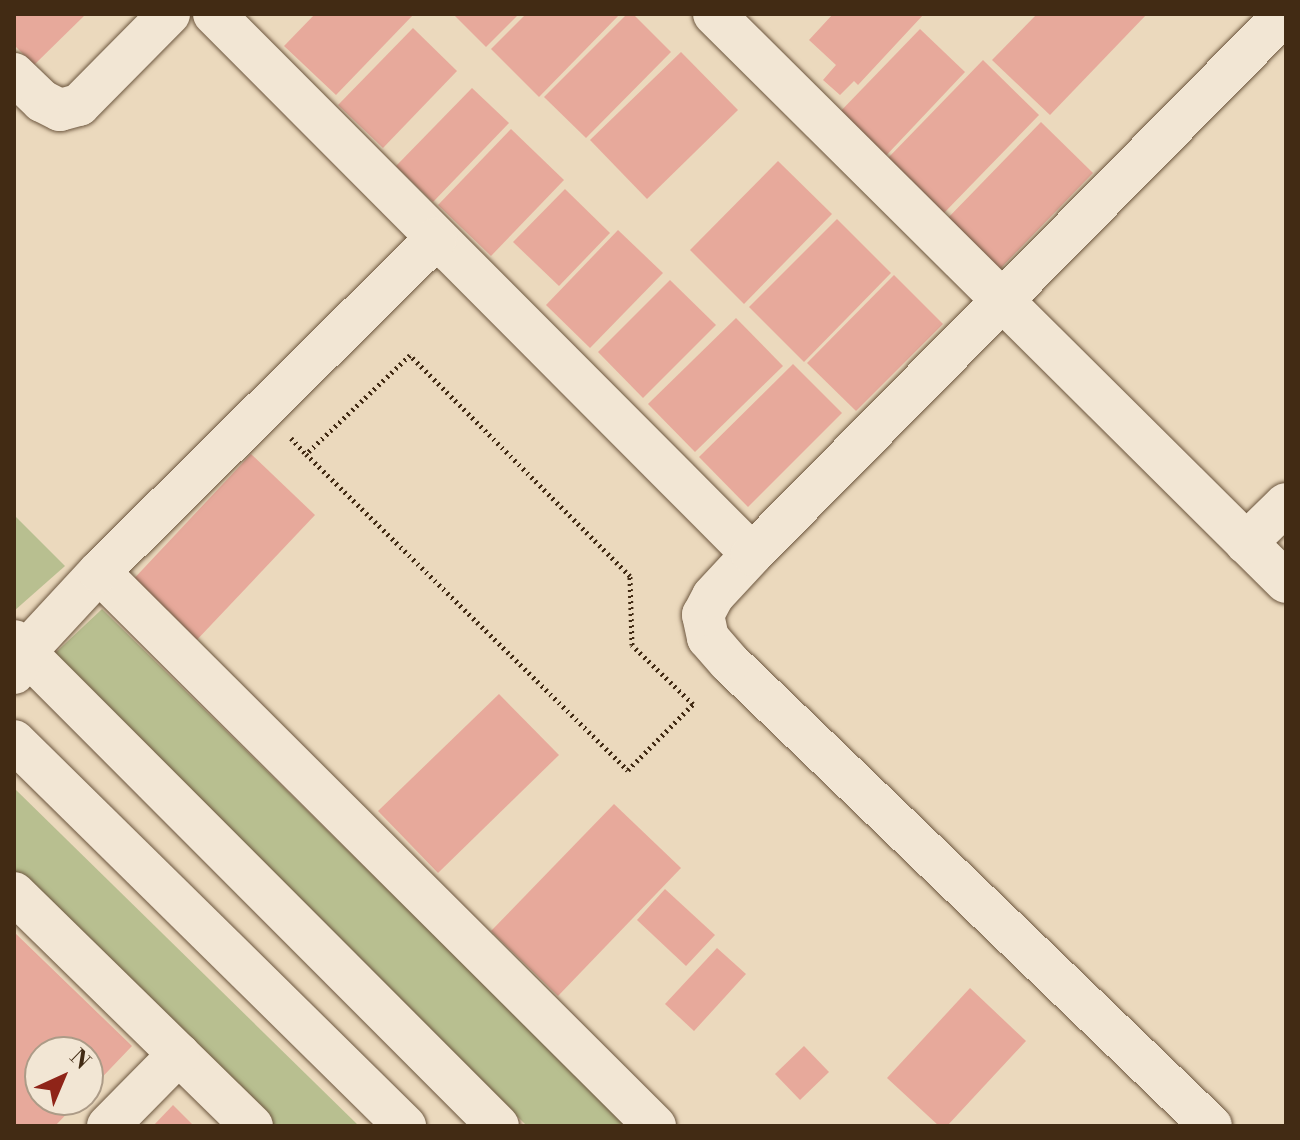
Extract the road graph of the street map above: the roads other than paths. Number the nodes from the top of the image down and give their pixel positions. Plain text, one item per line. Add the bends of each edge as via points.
1 (169, 14) edge
2 (214, 14) edge
3 (714, 14) edge
4 (1277, 23) edge
5 (14, 74) edge
6 (436, 238) junction
7 (1002, 303) junction
8 (1286, 504) edge
9 (1246, 543) junction
10 (752, 554) junction
11 (99, 572) junction
12 (1286, 582) edge
13 (18, 655) edge
14 (14, 741) edge
15 (14, 893) edge
16 (179, 1054) junction
17 (108, 1126) edge
18 (252, 1126) edge
19 (405, 1126) edge
20 (498, 1126) edge
21 (655, 1126) edge
22 (1211, 1126) edge

1 - 5 street via 79,105 60,110 42,101
2 - 6 street
3 - 7 street
4 - 7 street
6 - 10 street
6 - 11 street
7 - 9 street
7 - 10 street
8 - 9 street
9 - 12 street
10 - 22 street via 713,596 703,615 708,638
11 - 13 street
11 - 21 street
13 - 20 street
14 - 19 street
15 - 16 street
16 - 17 street
16 - 18 street

